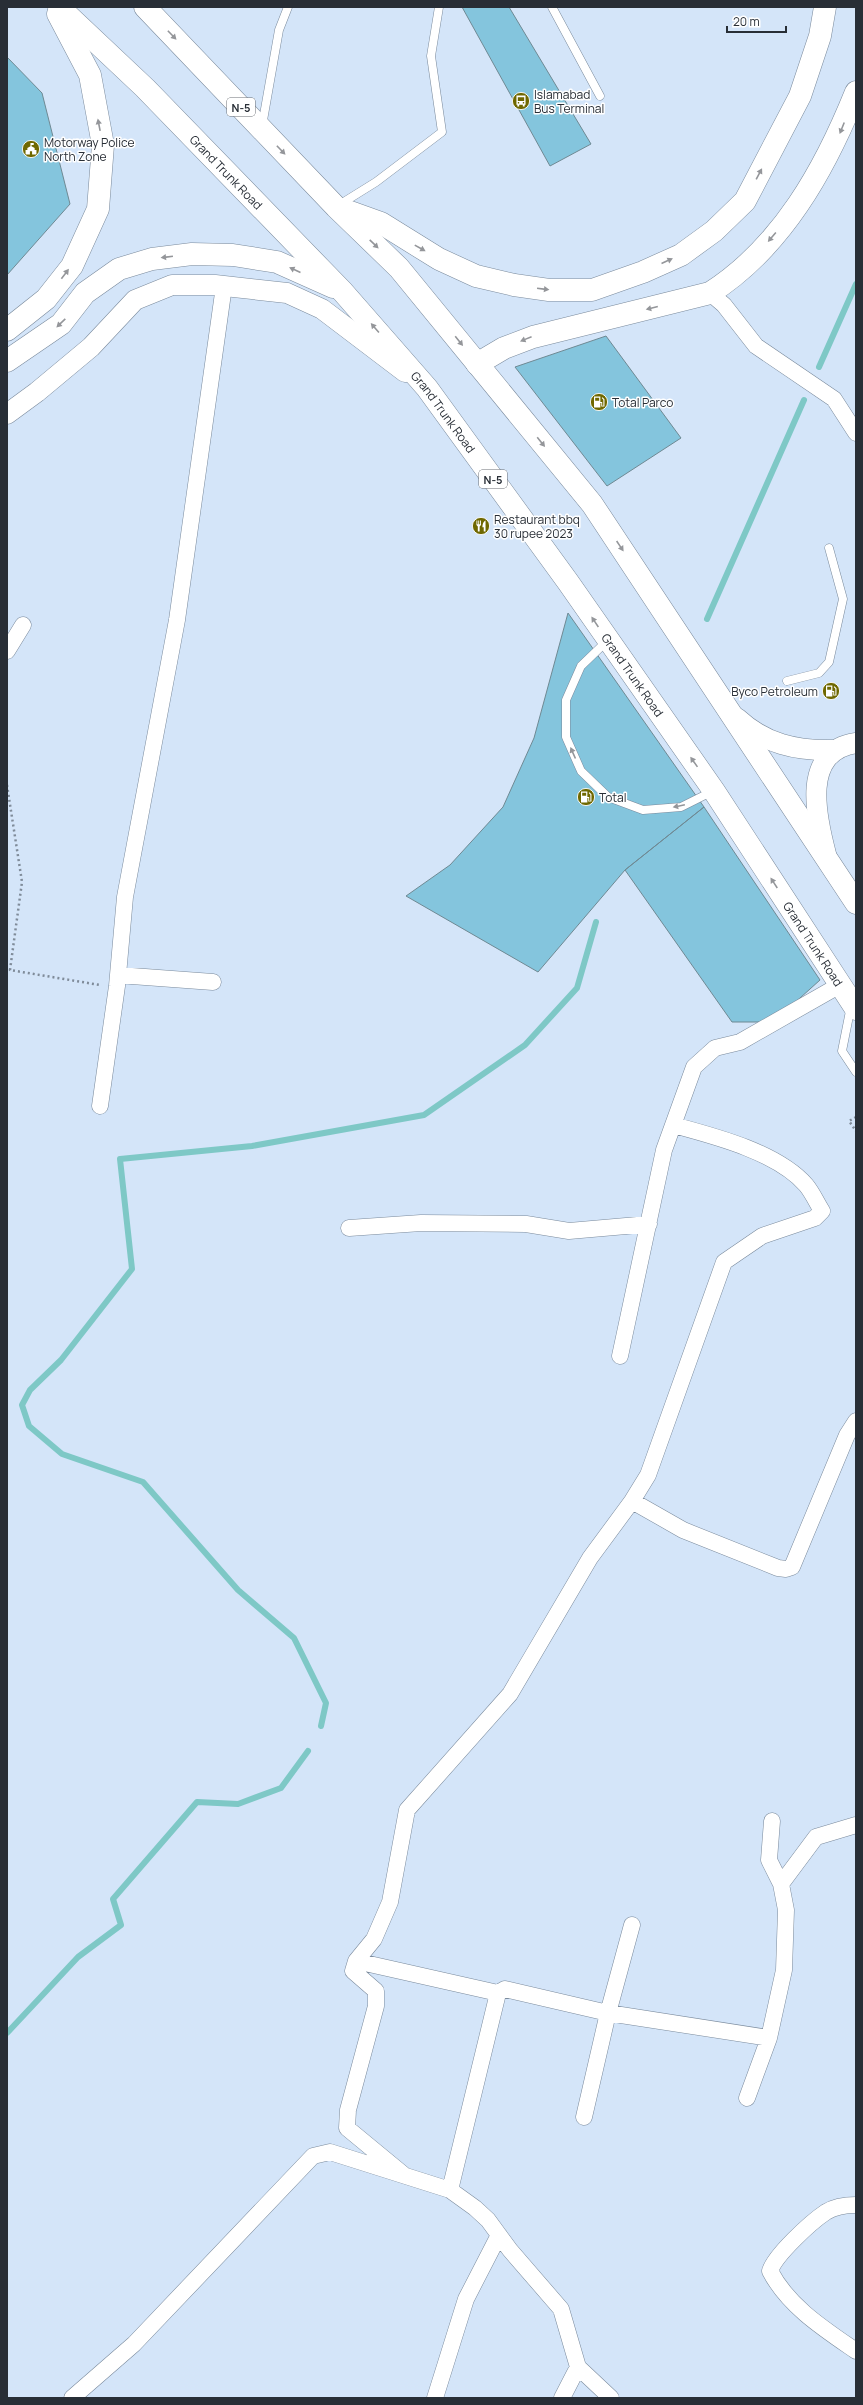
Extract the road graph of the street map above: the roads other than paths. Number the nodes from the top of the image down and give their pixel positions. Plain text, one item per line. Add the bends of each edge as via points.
1 (55, 7) edge
2 (59, 7) edge
3 (145, 7) edge
4 (288, 7) edge
5 (439, 7) edge
6 (552, 7) edge
7 (825, 7) edge
8 (856, 92) edge
9 (600, 96) dead end
10 (262, 129) junction
11 (336, 206) junction
12 (224, 286) junction
13 (343, 292) junction
14 (710, 294) junction
15 (7, 330) edge
16 (7, 360) edge
17 (477, 364) junction
18 (427, 388) junction
19 (7, 414) edge
20 (856, 433) edge
21 (829, 548) dead end
22 (23, 624) dead end
23 (608, 640) junction
24 (7, 651) edge
25 (787, 682) dead end
26 (729, 712) junction
27 (856, 743) edge
28 (834, 750) junction
29 (714, 791) junction
30 (827, 860) junction
31 (856, 903) edge
32 (117, 980) junction
33 (213, 982) dead end
34 (840, 985) junction
35 (854, 1006) edge
36 (856, 1072) edge
37 (100, 1106) dead end
38 (673, 1125) junction
39 (649, 1224) junction
40 (349, 1228) dead end
41 (620, 1356) dead end
42 (856, 1421) edge
43 (851, 1438) edge
44 (632, 1501) junction
45 (772, 1821) dead end
46 (856, 1825) edge
47 (781, 1884) junction
48 (632, 1925) dead end
49 (356, 1962) junction
50 (498, 1992) junction
51 (608, 2013) junction
52 (769, 2038) junction
53 (747, 2098) dead end
54 (584, 2117) dead end
55 (404, 2175) junction
56 (450, 2190) junction
57 (856, 2205) edge
58 (499, 2234) junction
59 (856, 2351) edge
60 (578, 2367) junction
61 (72, 2398) edge
62 (435, 2398) edge
63 (562, 2398) edge
64 (611, 2398) edge

15 -> 1 main road via 46,299 72,266 98,209 103,145 90,75
2 - 13 main road, Grand Trunk Road / N-5 via 145,88
3 -> 10 main road, N-5
4 - 10 lane via 279,30
5 - 11 lane via 431,56 442,132 376,182
6 - 9 lane
11 -> 7 main road via 381,223 408,241 470,273 514,285 549,290 592,290 643,272 681,255 714,231 745,201 800,96 820,36
8 -> 14 main road via 838,136 815,181 750,262
10 -> 11 main road, N-5
11 -> 17 main road, N-5 via 399,268
12 - 18 street via 286,293 322,309
12 - 19 street via 172,285 135,300 91,347
12 - 32 street via 177,620 125,897
13 -> 16 main road via 277,262 233,255 192,254 152,259 118,270 85,293 62,324
18 -> 13 main road, Grand Trunk Road / N-5
14 -> 17 main road via 532,337 504,348
14 - 20 street via 724,305 756,346 834,400
17 -> 26 main road, N-5 via 592,504
23 -> 18 main road, Grand Trunk Road / N-5
21 - 25 lane via 843,599 829,662 818,673
22 - 24 street
29 -> 23 main road, Grand Trunk Road / N-5
29 -> 23 lane via 681,807 644,810 608,797 581,771 566,737 566,700 581,666
26 - 28 street via 750,730 787,747
26 - 30 main road, N-5
27 - 28 street
28 - 30 street via 821,764 818,788 818,815
34 -> 29 main road, Grand Trunk Road / N-5
30 - 31 main road, N-5
32 - 33 street
32 - 37 street
34 - 35 main road, Grand Trunk Road / N-5
34 - 38 street via 740,1042 715,1048 694,1067
35 - 36 lane via 842,1051
38 - 39 street via 664,1150
38 - 44 street via 710,1135 778,1162 806,1185 822,1211 816,1218 762,1236 724,1262 648,1475
39 - 40 street via 569,1231 526,1224 421,1223
39 - 41 street
42 - 43 street
43 - 44 street via 792,1567 786,1569 683,1530
44 - 49 street via 590,1558 510,1694 407,1810 390,1902 374,1939
45 - 47 street via 769,1860
46 - 47 street via 816,1837
47 - 52 street via 786,1910 784,1970
48 - 51 street
49 - 50 street
49 - 55 street via 353,1971 376,1991 376,2006 348,2110 346,2128
50 - 51 street via 505,1989
50 - 56 street
51 - 52 street
51 - 54 street
52 - 53 street
55 - 56 street
55 - 61 street via 330,2152 313,2156 134,2344
56 - 58 street via 488,2220
57 - 59 street via 826,2212 777,2257 770,2271 776,2283 814,2321
58 - 60 street via 561,2309
58 - 62 street via 466,2299
60 - 63 street
60 - 64 street

